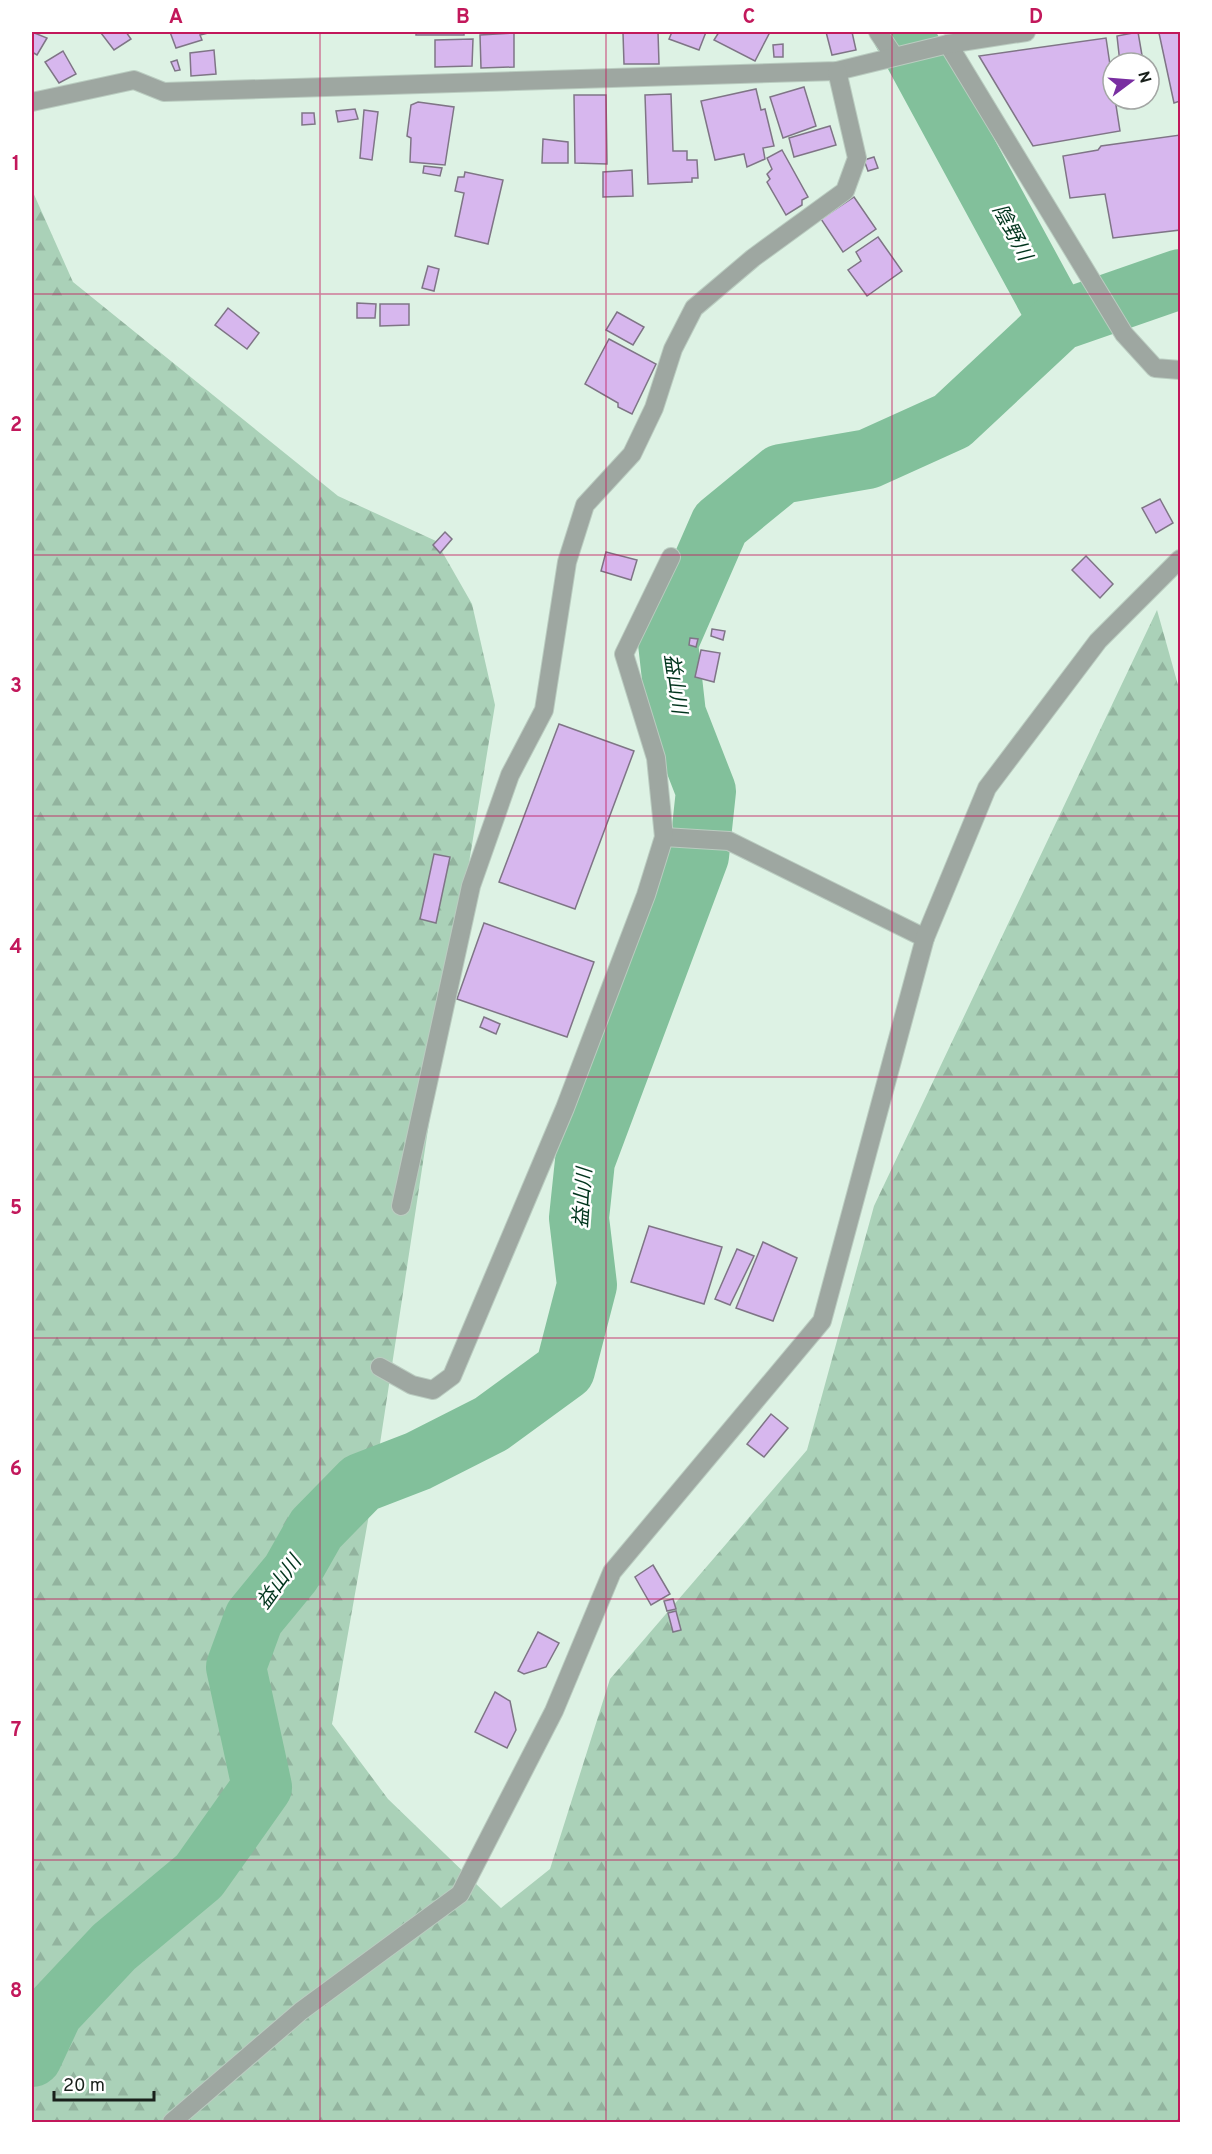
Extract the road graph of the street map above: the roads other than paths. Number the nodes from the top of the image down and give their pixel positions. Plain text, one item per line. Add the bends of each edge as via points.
1 (878, 32) edge
2 (1026, 32) edge
3 (948, 44) junction
4 (894, 56) junction
5 (837, 70) junction
6 (32, 102) edge
7 (1180, 370) edge
8 (671, 557) dead end
9 (1180, 559) edge
10 (664, 837) junction
11 (925, 938) junction
12 (401, 1206) dead end
13 (380, 1367) dead end
14 (172, 2122) edge

1 - 4 street
2 - 3 street
3 - 4 street
3 - 7 street via 1124,334 1155,368
4 - 5 street
5 - 6 street via 164,92 134,80
5 - 12 street via 857,158 844,191 753,258 694,308 673,349 654,408 632,454 585,505 567,562 544,710 510,775 471,886
8 - 10 street via 624,654 656,758
9 - 11 street via 1098,641 987,788
10 - 11 street via 729,841
10 - 13 street via 565,1108 452,1376 433,1389 412,1385
11 - 14 street via 822,1322 612,1572 554,1711 460,1894 301,2012

